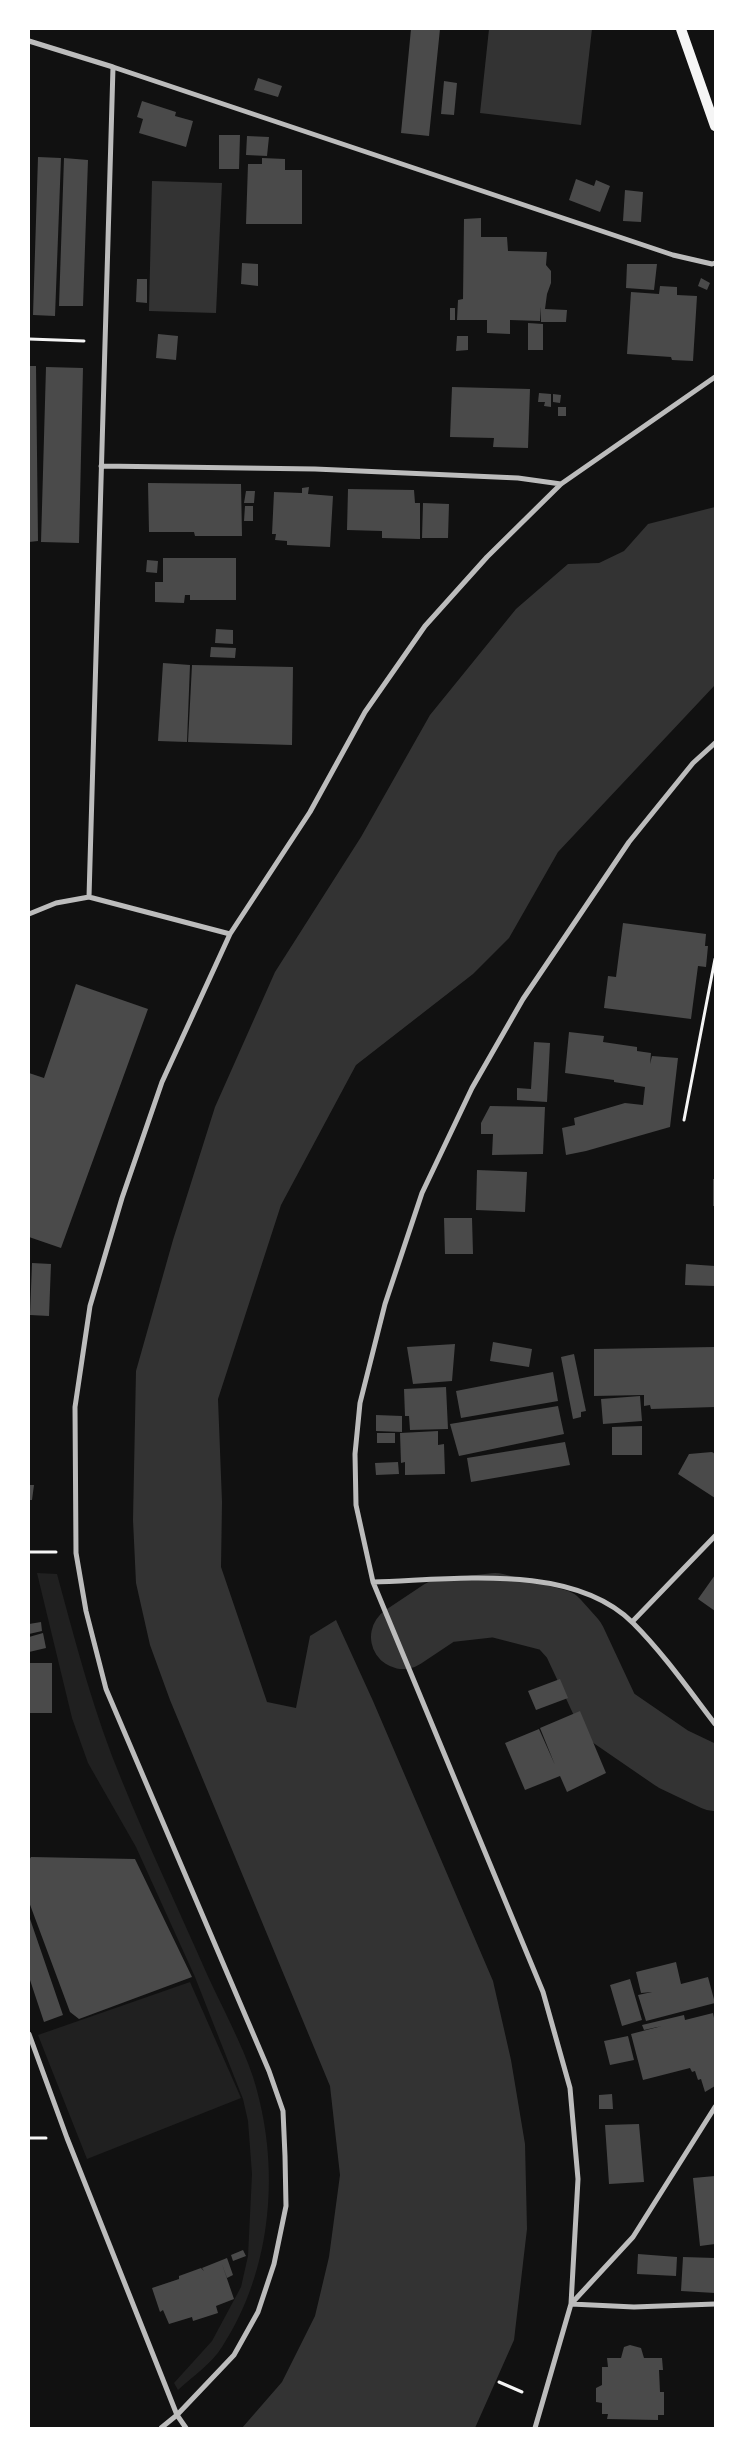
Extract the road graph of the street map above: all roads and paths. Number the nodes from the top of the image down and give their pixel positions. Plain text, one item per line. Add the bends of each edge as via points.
1 (681, 29) edge
2 (29, 41) edge
3 (112, 67) junction
4 (715, 126) edge
5 (715, 263) edge
6 (29, 339) edge
7 (104, 341) junction
8 (715, 377) edge
9 (101, 466) junction
10 (561, 484) junction
11 (715, 743) edge
12 (89, 897) junction
13 (29, 914) edge
14 (230, 934) junction
15 (715, 958) edge
16 (684, 1120) dead end
17 (715, 1536) edge
18 (29, 1552) edge
19 (76, 1553) junction
20 (373, 1582) junction
21 (632, 1622) junction
22 (715, 1724) edge
23 (29, 2034) edge
24 (715, 2107) edge
25 (571, 2304) junction
26 (715, 2304) edge
27 (499, 2382) dead end
28 (522, 2392) dead end
29 (177, 2415) junction
30 (161, 2428) edge
31 (186, 2428) edge
32 (535, 2428) edge

1 - 4 main road
2 - 3 street
3 - 5 street via 674,255
3 - 7 street
6 - 7 path
7 - 9 street
8 - 10 street
9 - 10 street via 325,469 518,478
9 - 12 street
10 - 14 street via 487,557 425,626 365,712 310,812
11 - 20 street via 693,763 629,842 523,999 472,1088 422,1193 385,1304 360,1404 355,1454 356,1505
12 - 13 street via 56,903
12 - 14 street
14 - 19 street via 162,1082 122,1198 90,1306 74,1406
15 - 16 path
17 - 21 street
18 - 19 path
19 - 29 street via 86,1611 106,1689 269,2071 283,2111 286,2206 274,2264 258,2312 234,2355
20 - 21 street via 522,1579 570,1587 600,1601
20 - 25 street via 543,1992 570,2088 578,2179
21 - 22 street
23 - 29 street
24 - 25 street via 633,2237
25 - 26 street via 634,2307
25 - 32 street
27 - 28 path
29 - 30 street
29 - 31 street

